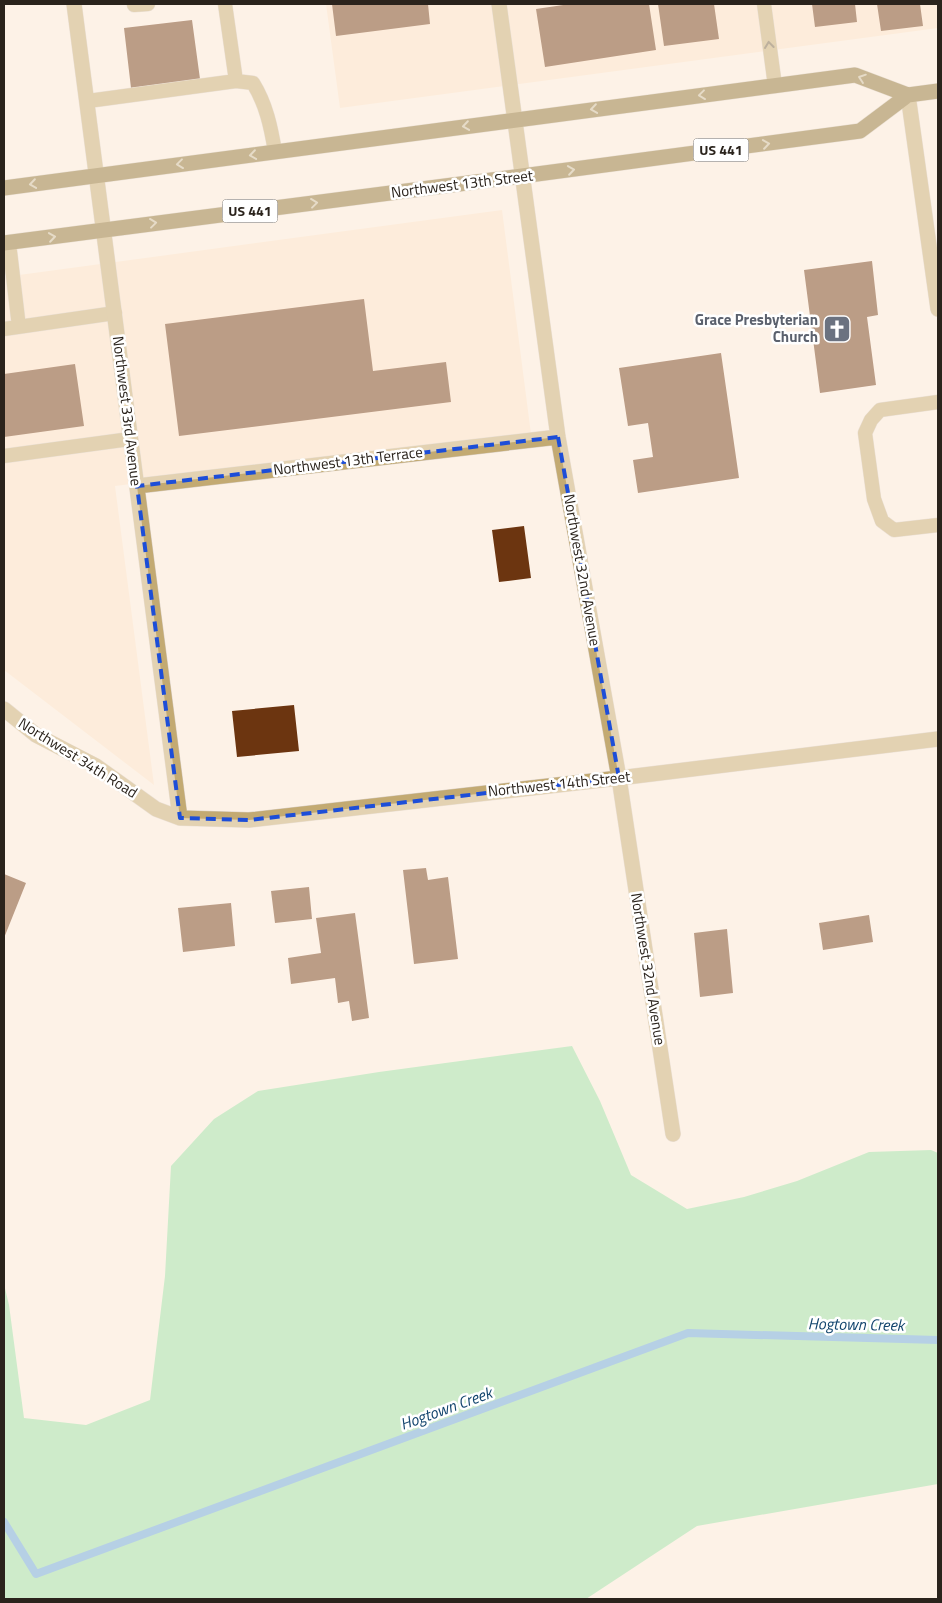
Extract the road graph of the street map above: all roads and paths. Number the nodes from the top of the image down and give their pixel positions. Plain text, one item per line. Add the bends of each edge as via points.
1 (74, 4) edge
2 (148, 4) edge
3 (225, 4) edge
4 (499, 4) edge
5 (764, 4) edge
6 (134, 6) dead end
7 (236, 81) junction
8 (774, 86) junction
9 (938, 91) edge
10 (908, 95) junction
11 (88, 101) junction
12 (515, 120) junction
13 (274, 152) junction
14 (98, 175) junction
15 (522, 176) junction
16 (4, 188) edge
17 (104, 230) junction
18 (6, 243) edge
19 (938, 305) edge
20 (938, 309) edge
21 (115, 313) junction
22 (19, 327) junction
23 (4, 329) edge
24 (938, 402) edge
25 (558, 437) junction
26 (130, 439) junction
27 (4, 456) edge
28 (137, 486) junction
29 (938, 525) edge
30 (4, 709) edge
31 (938, 739) edge
32 (618, 778) junction
33 (180, 818) junction
34 (673, 1134) dead end

1 - 11 street, Northwest 33rd Avenue
2 - 6 lane
3 - 7 lane
4 - 12 street, Northwest 32nd Avenue
8 -> 5 lane
7 - 11 lane
7 - 13 lane via 253,82 261,96 270,123
10 -> 8 main road, Northwest 13th Street / US 441 via 855,75
8 -> 12 main road, Northwest 13th Street / US 441
9 - 10 main road, Northwest 13th Street / US 441
15 -> 10 main road, Northwest 13th Street / US 441 via 860,131
10 - 19 street
11 - 14 street, Northwest 33rd Avenue
12 -> 13 main road, Northwest 13th Street / US 441
12 - 15 street, Northwest 32nd Avenue
13 -> 14 main road, Northwest 13th Street / US 441
14 -> 16 main road, Northwest 13th Street / US 441
14 - 17 street, Northwest 33rd Avenue
17 -> 15 main road, Northwest 13th Street / US 441
15 - 25 street, Northwest 32nd Avenue
18 -> 17 main road, Northwest 13th Street / US 441
17 - 21 street, Northwest 33rd Avenue
18 - 22 lane
19 - 20 street
21 - 22 lane
21 - 26 street, Northwest 33rd Avenue
22 - 23 lane
24 - 29 lane via 880,410 864,432 874,498 882,521 894,530
25 - 28 street, Northwest 13th Terrace
25 - 32 street, Northwest 32nd Avenue
26 - 27 lane
26 - 28 street, Northwest 33rd Avenue
28 - 33 street, Northwest 33rd Avenue
30 - 33 street, Northwest 34th Road via 36,735 96,766 156,809
31 - 32 street, Northwest 14th Street
32 - 33 street, Northwest 14th Street via 249,820
32 - 34 street, Northwest 32nd Avenue

